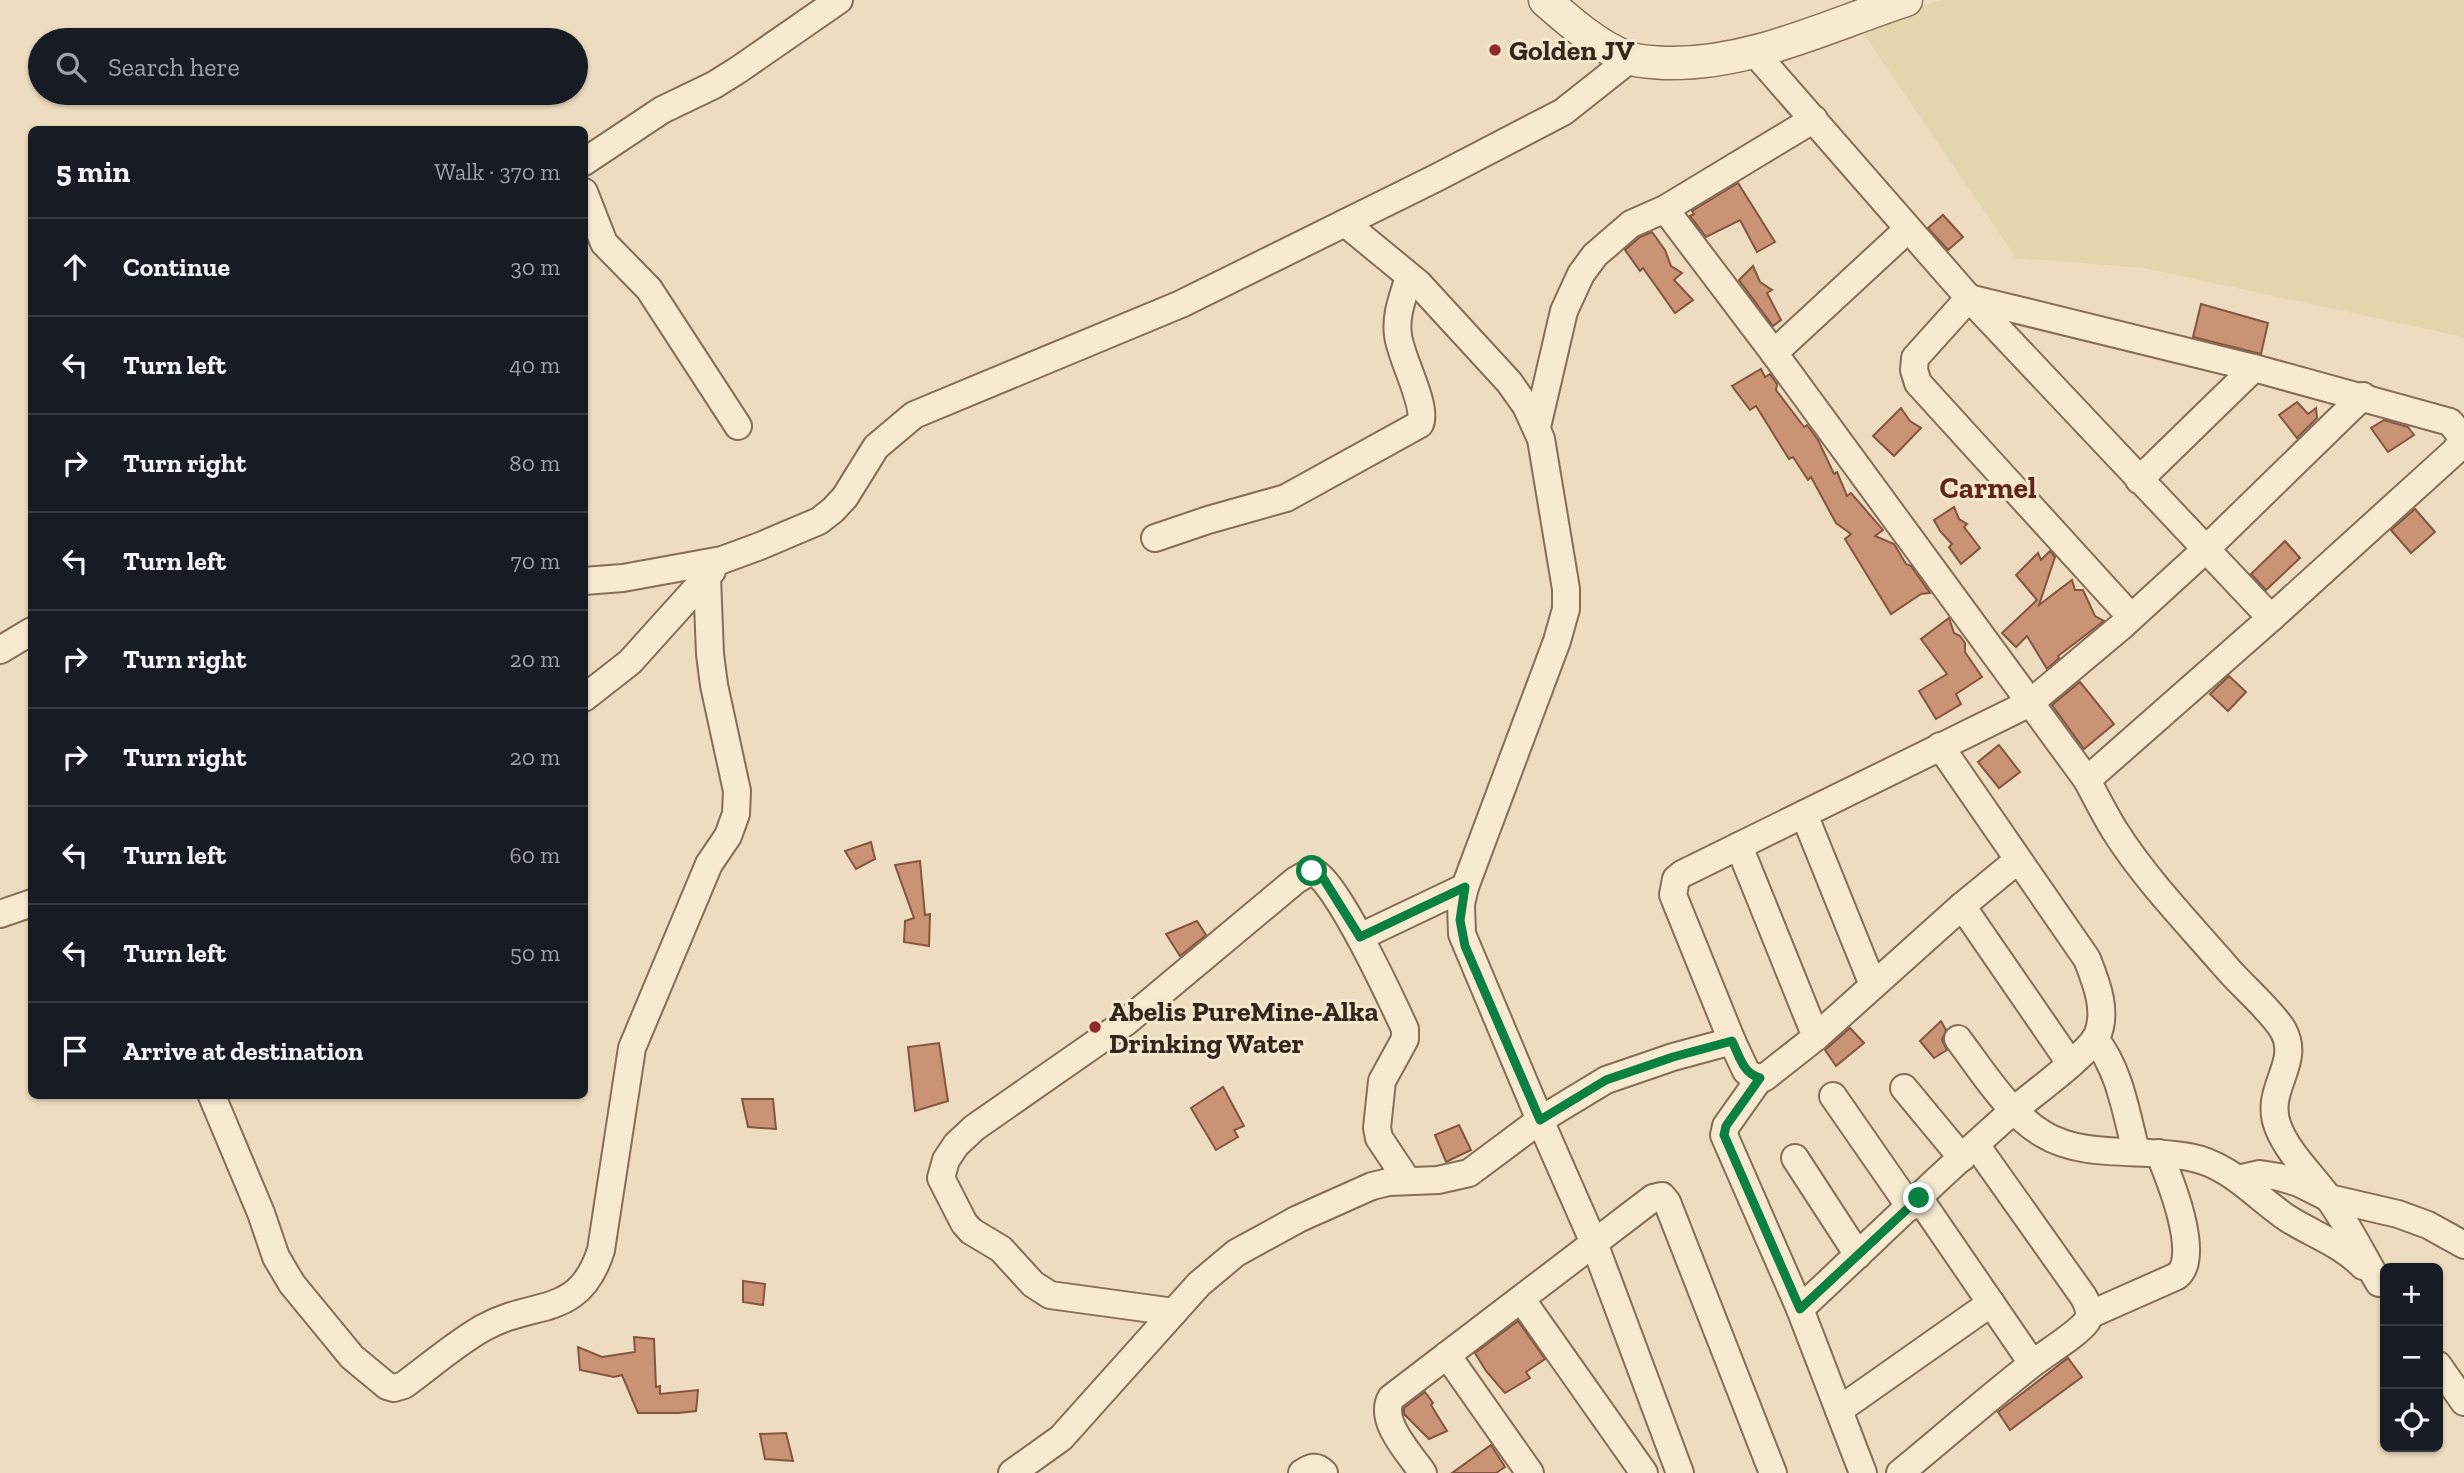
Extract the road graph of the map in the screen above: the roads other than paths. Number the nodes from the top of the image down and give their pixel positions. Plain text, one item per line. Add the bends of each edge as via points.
1 (839, 0) edge
2 (1545, 0) edge
3 (1906, 0) edge
4 (1755, 53) junction
5 (1630, 59) junction
6 (1814, 120) junction
7 (588, 159) edge
8 (588, 202) edge
9 (1665, 209) junction
10 (1345, 223) junction
11 (1908, 229) junction
12 (1409, 276) junction
13 (1969, 298) junction
14 (1774, 353) junction
15 (2254, 368) junction
16 (2363, 396) junction
17 (738, 426) dead end
18 (1537, 427) junction
19 (2139, 480) junction
20 (1155, 538) dead end
21 (2205, 550) junction
22 (714, 568) junction
23 (588, 580) edge
24 (2131, 617) junction
25 (2271, 618) junction
26 (28, 633) edge
27 (0, 650) edge
28 (588, 695) edge
29 (2030, 703) junction
30 (1940, 746) junction
31 (2087, 780) junction
32 (1804, 814) junction
33 (1739, 846) junction
34 (2018, 860) junction
35 (1465, 887) junction
36 (28, 904) edge
37 (1962, 906) junction
38 (0, 914) edge
39 (1360, 937) junction
40 (1873, 985) junction
41 (1816, 1037) junction
42 (1958, 1039) dead end
43 (2095, 1039) junction
44 (1732, 1041) junction
45 (2070, 1063) junction
46 (1760, 1078) junction
47 (1904, 1088) dead end
48 (1833, 1096) dead end
49 (213, 1099) edge
50 (2014, 1111) junction
51 (1540, 1120) junction
52 (1969, 1152) junction
53 (2148, 1152) junction
54 (1795, 1158) dead end
55 (2238, 1179) junction
56 (1407, 1180) junction
57 (2329, 1198) junction
58 (1915, 1202) junction
59 (1594, 1243) junction
60 (2464, 1245) edge
61 (1858, 1255) junction
62 (2380, 1284) edge
63 (2380, 1285) edge
64 (1522, 1300) junction
65 (1991, 1303) junction
66 (1800, 1309) junction
67 (1174, 1312) junction
68 (2089, 1315) junction
69 (1447, 1355) junction
70 (2032, 1363) junction
71 (2443, 1372) edge
72 (2464, 1402) edge
73 (1839, 1410) junction
74 (1012, 1473) edge
75 (1301, 1473) edge
76 (1324, 1473) edge
77 (1423, 1473) edge
78 (1530, 1473) edge
79 (1644, 1473) edge
80 (1680, 1473) edge
81 (1773, 1473) edge
82 (1863, 1473) edge
83 (1900, 1473) edge

1 - 7 street via 738,70 662,110
2 - 5 street via 1598,43
3 - 4 street
4 - 5 street via 1688,63
4 - 6 street
5 - 10 street via 1551,119
6 - 9 street
6 - 11 street
8 - 17 street via 604,243 649,289
9 - 14 street
9 - 18 street via 1631,224 1581,274 1564,311
10 - 12 street
10 - 22 street via 1181,304 914,415 876,447 845,497 819,521
11 - 13 street
11 - 14 street
12 - 18 street via 1509,382
12 - 20 street via 1397,331 1422,410 1420,424 1286,498
13 - 15 street
13 - 19 street
13 - 24 street via 1915,358 1918,383
14 - 29 street
15 - 16 street
15 - 19 street
16 - 21 street
16 - 25 street via 2449,422 2461,443
18 - 35 street via 1566,609
19 - 21 street
21 - 24 street
21 - 25 street
22 - 23 street
22 - 28 street via 630,662
22 - 49 street via 711,664 737,791 736,814 709,864 632,1048 601,1250 580,1290 562,1302 494,1322 404,1385 387,1386 352,1357 292,1284 276,1257
24 - 29 street
25 - 31 street
26 - 27 street
29 - 30 street
29 - 31 street
30 - 32 street
30 - 34 street
31 - 57 street via 2115,831 2149,878 2281,1027 2288,1040 2287,1064 2273,1111 2289,1149
32 - 33 street
32 - 40 street
33 - 41 street
33 - 44 street via 1682,874 1674,885 1676,905
34 - 37 street
34 - 43 street via 2087,959 2100,995
35 - 39 street
35 - 51 street via 1460,920 1465,946
36 - 38 street
37 - 40 street
37 - 45 street
39 - 56 street via 1405,1029 1405,1039 1382,1081 1377,1128
39 - 67 street via 1323,878 1312,871 1303,875 1126,1022 964,1136 946,1160 941,1178 964,1223 1001,1249 1041,1291
40 - 41 street
41 - 46 street via 1771,1075
42 - 50 street
43 - 45 street
43 - 53 street via 2105,1051
44 - 46 street via 1746,1071
44 - 51 street via 1606,1080
45 - 50 street
46 - 66 street via 1724,1132
47 - 52 street
48 - 58 street
50 - 52 street
50 - 53 street via 2059,1142
51 - 56 street via 1469,1173
51 - 59 street
52 - 58 street
52 - 68 street via 2083,1296
53 - 55 street via 2191,1157
53 - 68 street via 2182,1216 2184,1266 2177,1276
54 - 61 street
55 - 57 street via 2260,1174 2278,1177
55 - 63 street via 2288,1218 2357,1259
56 - 67 street via 1372,1186 1328,1204 1236,1253
57 - 60 street via 2398,1214
57 - 62 street
58 - 61 street
58 - 65 street
59 - 64 street
59 - 80 street
59 - 81 street via 1653,1198 1665,1199
61 - 66 street
64 - 69 street
64 - 79 street
65 - 70 street
65 - 73 street
66 - 73 street
67 - 74 street via 1062,1438
68 - 70 street via 2078,1329
69 - 77 street via 1388,1404 1390,1424
69 - 78 street
70 - 83 street
71 - 72 street
73 - 82 street
75 - 76 street via 1317,1467

